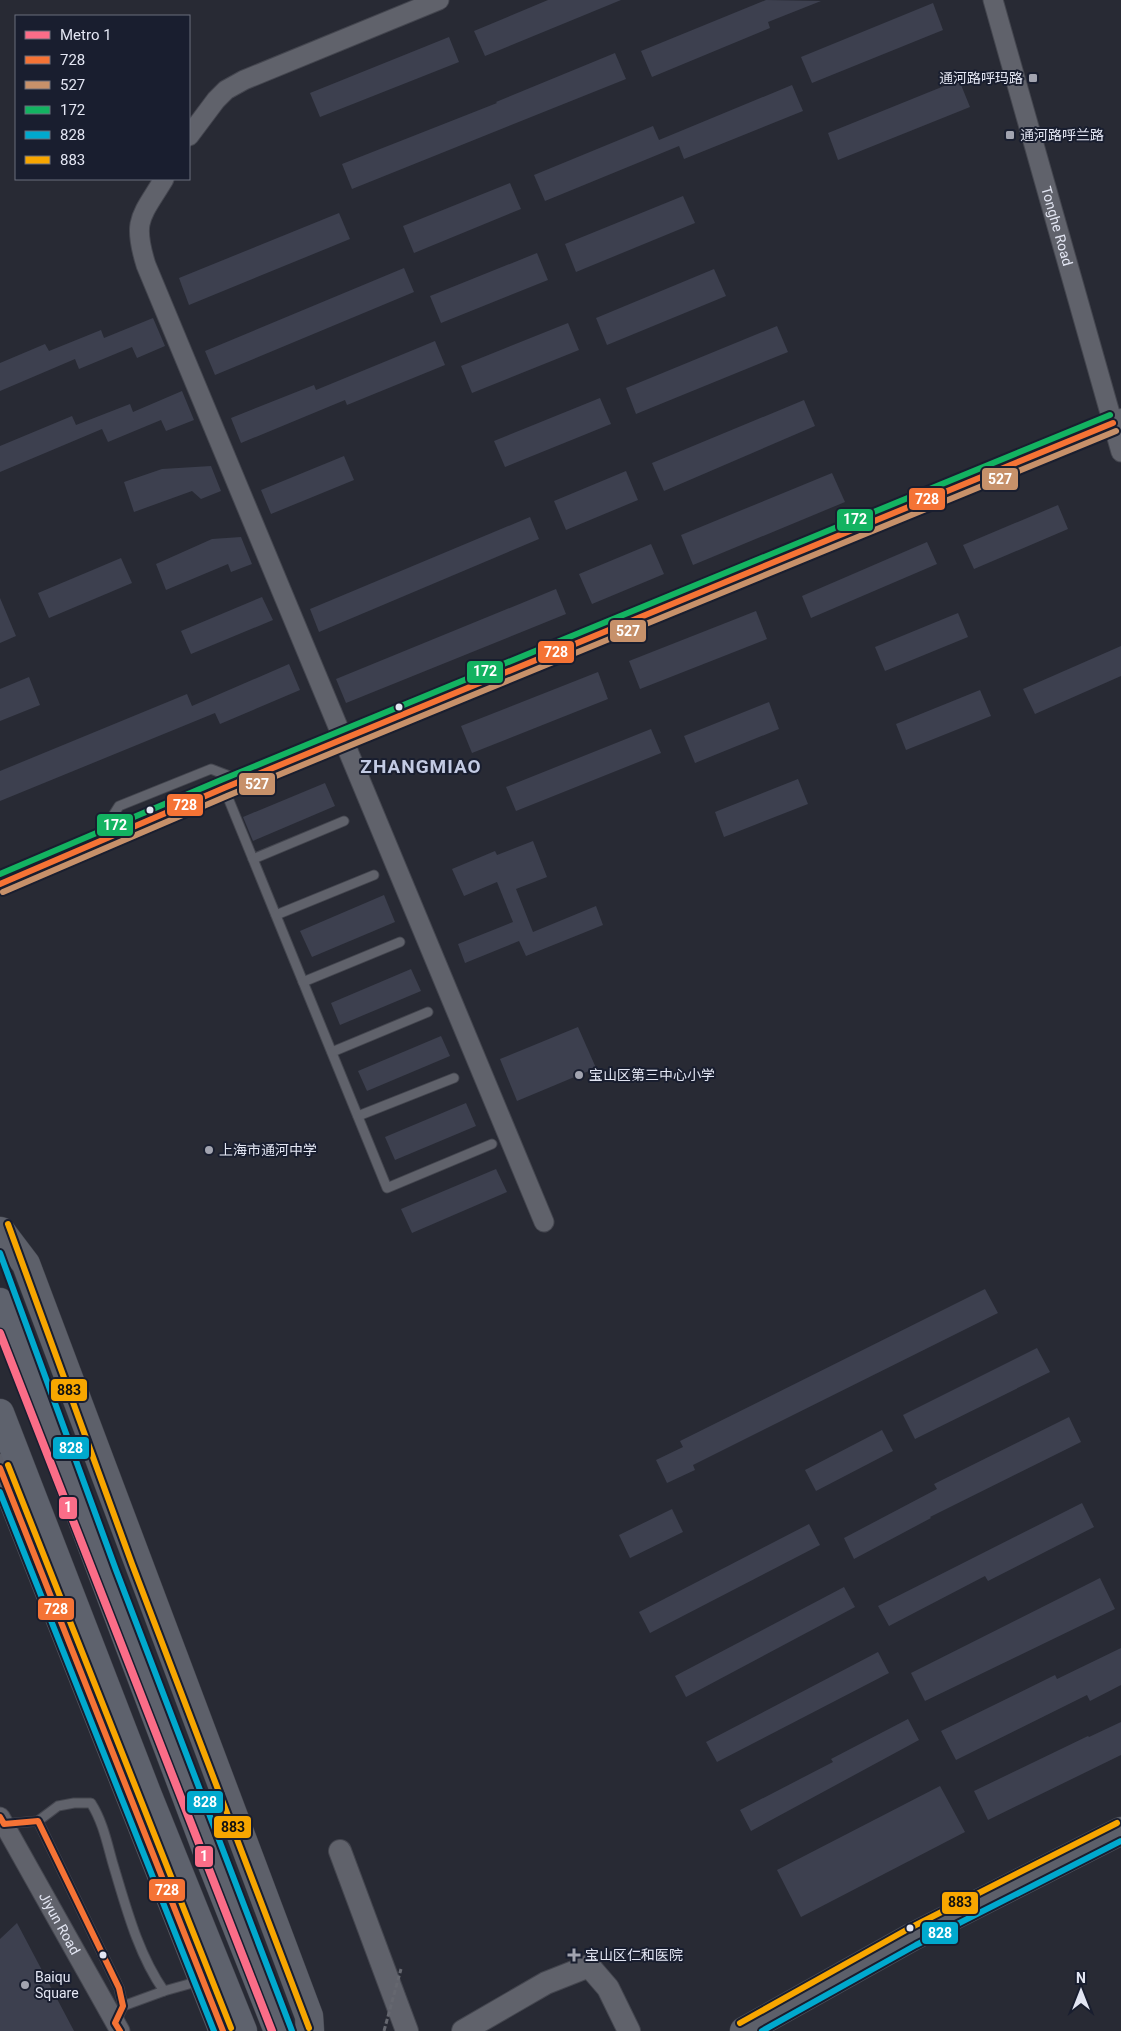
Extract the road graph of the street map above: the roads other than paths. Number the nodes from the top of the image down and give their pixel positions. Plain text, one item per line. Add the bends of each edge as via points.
1 (439, 0) edge
2 (993, 0) edge
3 (190, 135) edge
4 (163, 180) edge
5 (1117, 422) edge
6 (1121, 452) edge
7 (342, 740) junction
8 (233, 784) junction
9 (344, 821) dead end
10 (253, 859) junction
11 (374, 875) dead end
12 (0, 884) edge
13 (276, 914) junction
14 (400, 942) dead end
15 (303, 982) junction
16 (428, 1012) dead end
17 (332, 1052) junction
18 (454, 1078) dead end
19 (358, 1116) junction
20 (492, 1144) dead end
21 (544, 1222) dead end
22 (1, 1229) edge
23 (0, 1302) edge
24 (0, 1413) edge
25 (0, 1468) edge
26 (0, 1502) edge
27 (2, 1820) edge
28 (38, 1820) junction
29 (1121, 1831) edge
30 (340, 1851) dead end
31 (176, 1988) junction
32 (119, 2020) edge
33 (207, 2031) edge
34 (223, 2031) edge
35 (243, 2031) edge
36 (278, 2031) edge
37 (301, 2031) edge
38 (310, 2031) edge
39 (407, 2031) edge
40 (463, 2031) edge
41 (629, 2031) edge
42 (744, 2031) edge

1 - 3 street via 238,83 216,100
2 - 5 street, Tonghe Road
4 - 7 street via 139,221 139,242 146,265
5 - 6 street, Tonghe Road
5 - 7 street
7 - 8 street
7 - 21 street
8 - 10 lane
8 - 12 street
9 - 10 lane
10 - 13 lane
11 - 13 lane
13 - 15 lane
14 - 15 lane
15 - 17 lane
16 - 17 lane
17 - 19 lane
18 - 19 lane
19 - 20 lane via 387,1188
22 - 37 main road via 124,1567
22 - 38 main road via 26,1264 302,1997
23 - 36 highway
24 - 35 highway
25 - 34 main road
26 - 31 main road
27 - 28 lane
27 - 32 street, Jiyun Road
28 - 31 lane via 58,1806 91,1803 100,1817 150,1971
28 - 32 lane via 119,1988
29 - 42 main road via 912,1937
30 - 39 street
31 - 32 lane
31 - 33 main road
40 - 41 street via 546,1983 589,1966 608,1988

